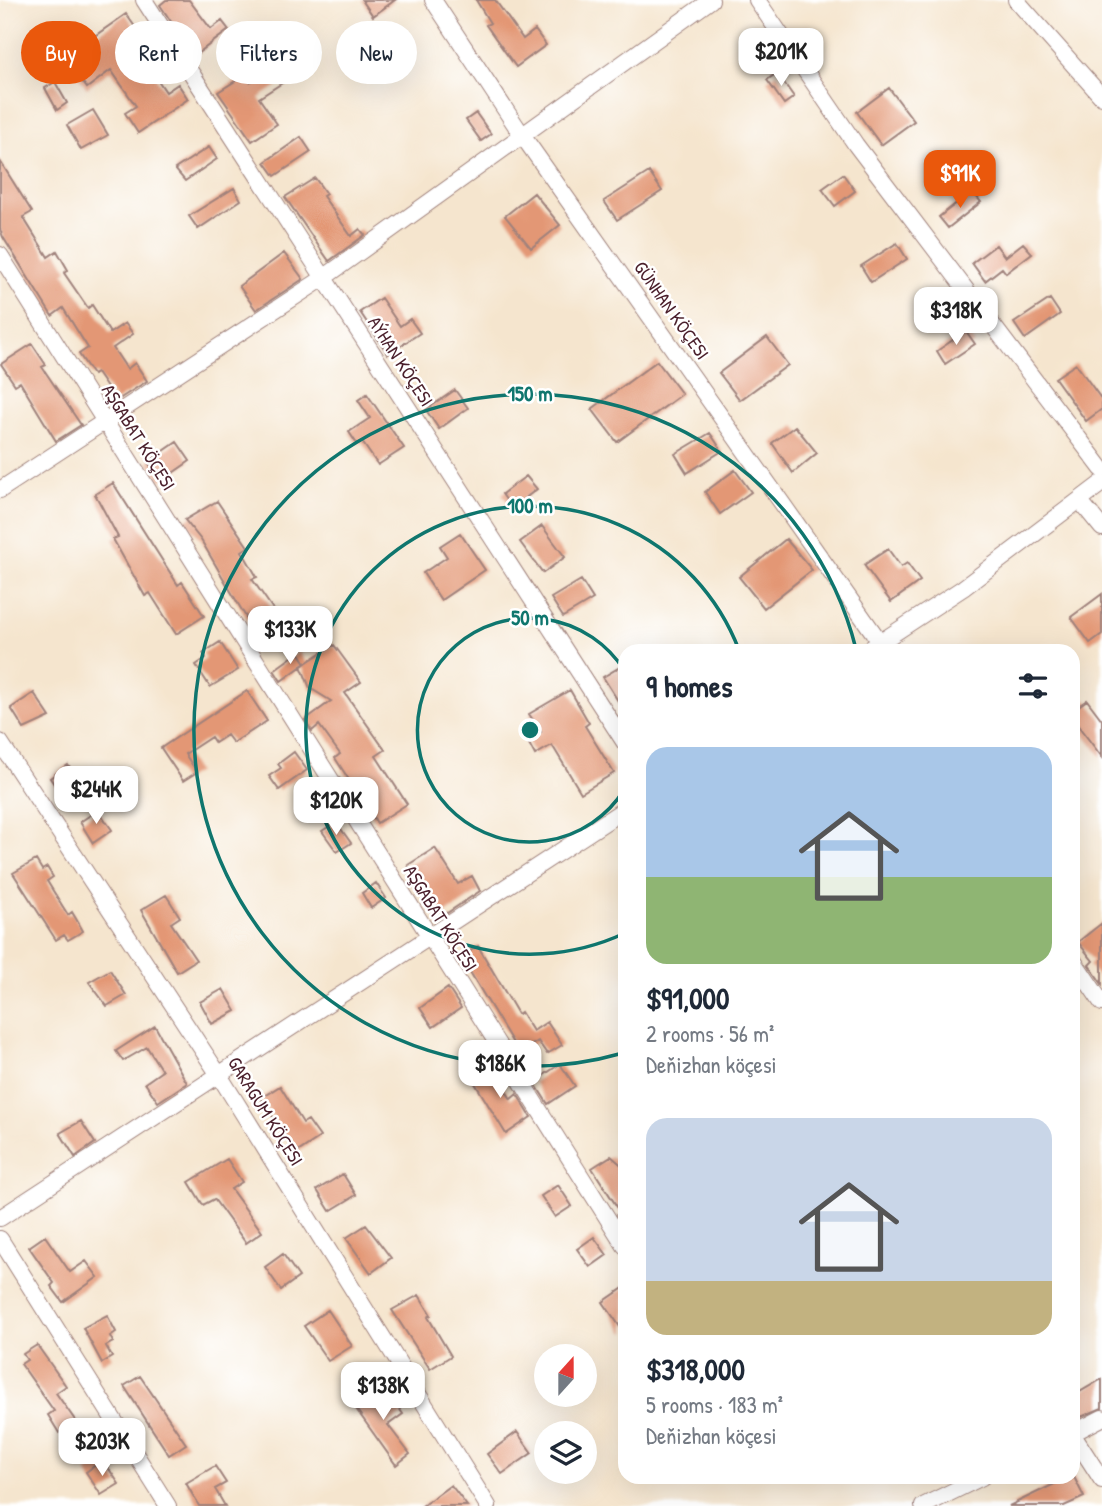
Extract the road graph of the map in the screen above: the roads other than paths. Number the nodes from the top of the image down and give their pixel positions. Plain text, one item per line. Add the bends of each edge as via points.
1 (144, 0) edge
2 (433, 0) edge
3 (711, 0) edge
4 (757, 0) edge
5 (1016, 0) edge
6 (1102, 97) edge
7 (522, 135) junction
8 (0, 254) edge
9 (322, 279) junction
10 (105, 423) junction
11 (1102, 469) edge
12 (1102, 483) edge
13 (0, 490) edge
14 (1080, 501) junction
15 (1102, 528) edge
16 (871, 644) edge
17 (878, 644) edge
18 (618, 732) edge
19 (0, 742) edge
20 (618, 814) edge
21 (428, 938) junction
22 (1080, 970) edge
23 (1102, 1003) edge
24 (219, 1075) junction
25 (0, 1218) edge
26 (618, 1235) edge
27 (0, 1239) edge
28 (1102, 1418) edge
29 (1080, 1430) edge
30 (1080, 1445) edge
31 (1102, 1480) edge
32 (968, 1484) edge
33 (168, 1506) edge
34 (488, 1506) edge
35 (923, 1506) edge

1 - 9 street, AÝHAN KÖÇESI
2 - 7 street, GÜNHAN KÖÇESI
3 - 7 street
4 - 11 street via 856,145
5 - 6 street
7 - 9 street
7 - 16 street, GÜNHAN KÖÇESI
8 - 10 street, AŞGABAT KÖÇESI
9 - 10 street
9 - 18 street, AÝHAN KÖÇESI
10 - 13 street
10 - 21 street, AŞGABAT KÖÇESI
12 - 14 street
14 - 15 street
14 - 17 street via 963,588
19 - 24 street, GARAGUM KÖÇESI
20 - 21 street
21 - 24 street
21 - 26 street, AŞGABAT KÖÇESI
22 - 23 street
24 - 25 street
24 - 34 street, GARAGUM KÖÇESI
27 - 33 street
28 - 29 street
30 - 31 street
32 - 35 street

